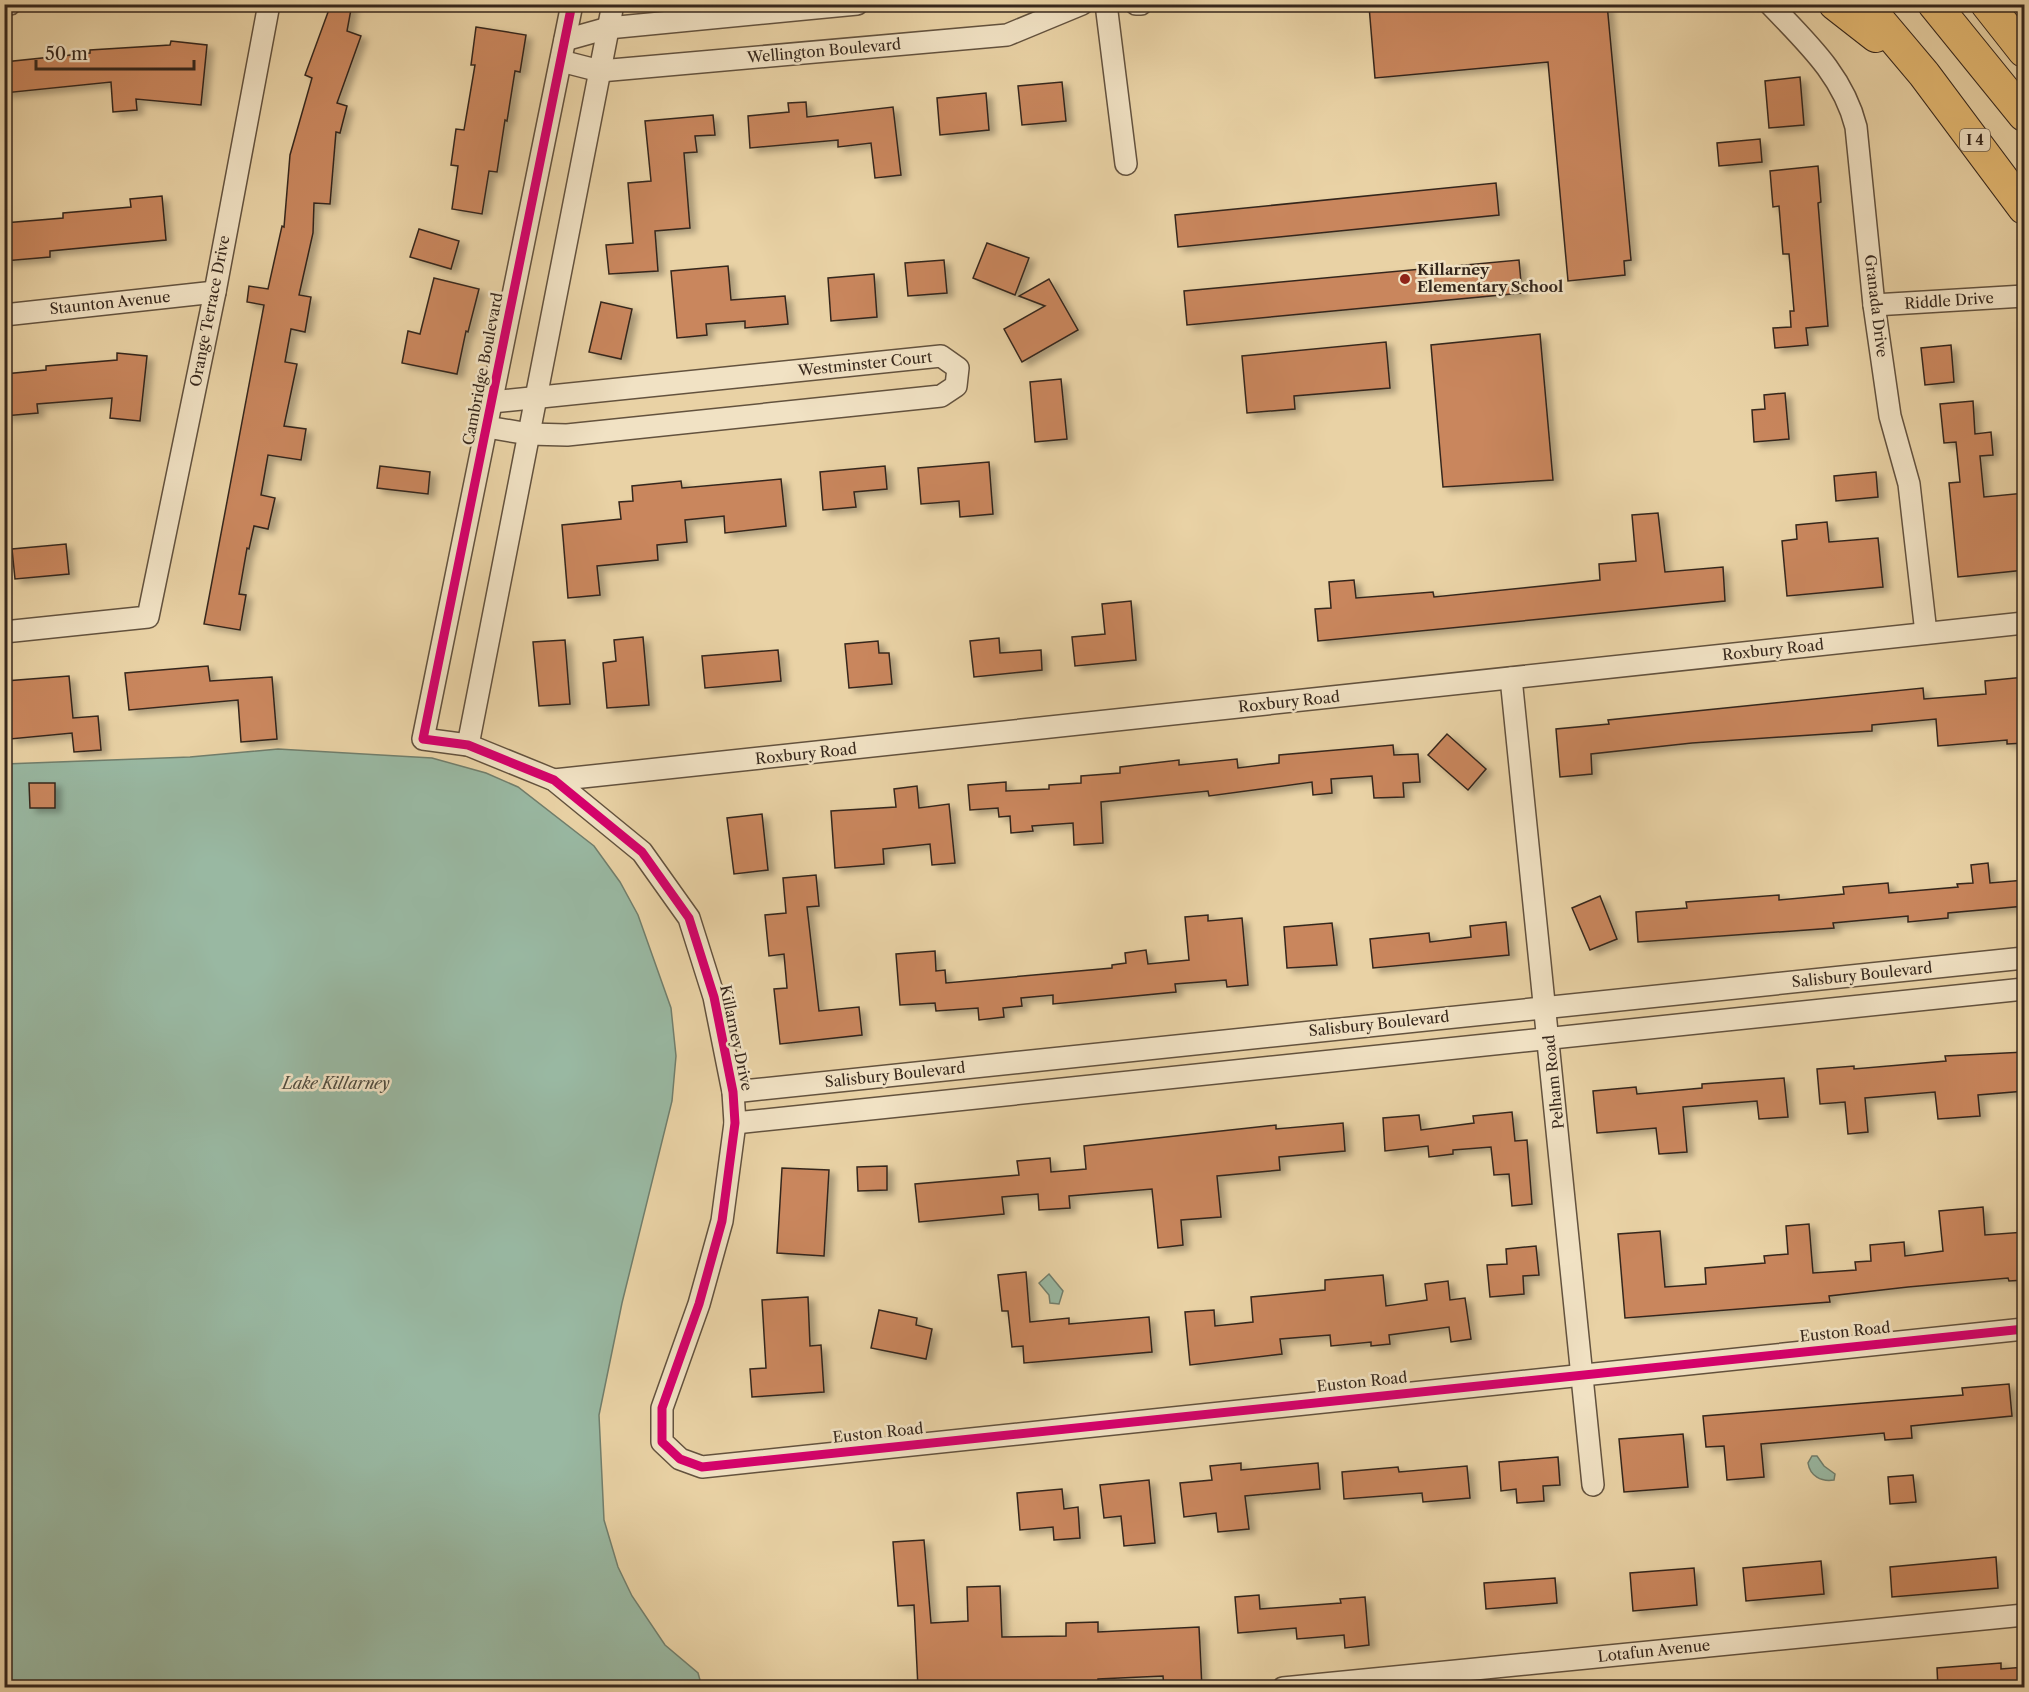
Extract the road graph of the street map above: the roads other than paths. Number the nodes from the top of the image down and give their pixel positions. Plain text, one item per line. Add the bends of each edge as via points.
1 (10, 4) edge
2 (268, 4) edge
3 (572, 4) edge
4 (613, 4) edge
5 (857, 4) edge
6 (1082, 4) edge
7 (1106, 4) edge
8 (1136, 4) edge
9 (1141, 4) edge
10 (1770, 4) edge
11 (1836, 4) edge
12 (1865, 4) edge
13 (1934, 4) edge
14 (1987, 4) edge
15 (4, 5) edge
16 (608, 28) junction
17 (563, 51) junction
18 (2025, 51) edge
19 (600, 71) junction
20 (1924, 74) junction
21 (2025, 115) edge
22 (1126, 164) dead end
23 (2025, 208) edge
24 (215, 292) junction
25 (2025, 296) edge
26 (1874, 305) junction
27 (4, 315) edge
28 (536, 399) junction
29 (492, 402) junction
30 (487, 427) junction
31 (529, 434) junction
32 (2025, 623) edge
33 (4, 632) edge
34 (1926, 633) junction
35 (1511, 678) junction
36 (423, 739) joint
37 (468, 745) junction
38 (554, 780) junction
39 (2025, 958) edge
40 (2025, 989) edge
41 (1547, 1006) junction
42 (1550, 1040) junction
43 (733, 1092) junction
44 (735, 1123) junction
45 (2025, 1329) edge
46 (1582, 1373) junction
47 (702, 1467) joint
48 (1593, 1485) dead end
49 (2025, 1615) edge
50 (1283, 1688) edge

1 - 15 street
2 - 24 street, Orange Terrace Drive
3 - 17 street, Cambridge Boulevard
4 - 16 street
5 - 16 street
6 - 19 street, Wellington Boulevard via 1007,35
7 - 22 street
8 - 9 street
10 - 26 street, Granada Drive via 1835,75 1850,102 1856,127
11 - 20 highway
12 - 20 highway, I 4
13 - 21 highway
14 - 18 highway
16 - 17 street
16 - 19 street
17 - 19 street, Wellington Boulevard
17 - 29 street, Cambridge Boulevard
19 - 28 street
20 - 23 highway, I 4
24 - 27 street, Staunton Avenue
24 - 33 street, Orange Terrace Drive via 147,617
25 - 26 street, Riddle Drive
26 - 34 street, Granada Drive via 1890,416 1910,484
28 - 29 street, Westminster Court
28 - 31 street
28 - 31 street, Westminster Court via 941,356 958,368 956,386 941,396 567,435
29 - 30 street, Cambridge Boulevard
30 - 31 street, Westminster Court
30 - 36 street, Cambridge Boulevard
31 - 37 street
32 - 34 street, Roxbury Road
34 - 35 street, Roxbury Road
35 - 38 street, Roxbury Road
35 - 41 street, Pelham Road
36 - 37 street, Killarney Drive
37 - 38 street, Killarney Drive
38 - 43 street, Killarney Drive via 642,852 689,918 714,997
39 - 41 street, Salisbury Boulevard
40 - 42 street, Salisbury Boulevard
41 - 42 street, Pelham Road
41 - 43 street, Salisbury Boulevard
42 - 44 street, Salisbury Boulevard
42 - 46 street, Pelham Road
43 - 44 street, Killarney Drive
44 - 47 street, Killarney Drive via 722,1221 699,1304 662,1408 662,1442 680,1459
45 - 46 street, Euston Road
46 - 47 street, Euston Road
46 - 48 street, Pelham Road
49 - 50 street, Lotafun Avenue

